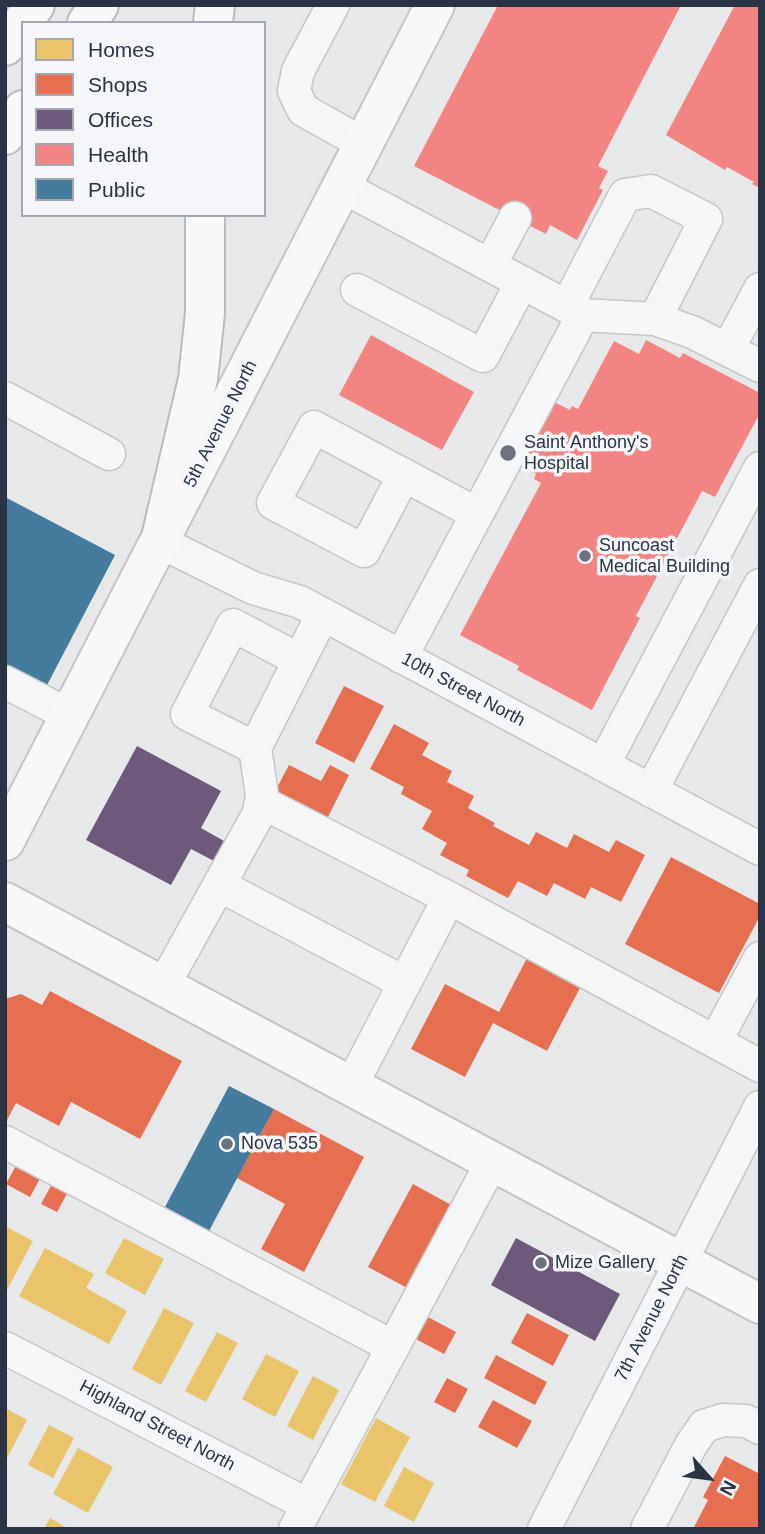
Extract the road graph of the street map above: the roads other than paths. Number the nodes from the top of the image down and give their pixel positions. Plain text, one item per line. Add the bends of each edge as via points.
1 (35, 5) edge
2 (99, 5) edge
3 (333, 5) edge
4 (435, 5) edge
5 (23, 21) edge
6 (87, 21) edge
7 (21, 24) edge
8 (5, 46) edge
9 (21, 113) edge
10 (5, 135) edge
11 (364, 144) junction
12 (343, 187) junction
13 (205, 217) edge
14 (515, 218) dead end
15 (490, 265) junction
16 (522, 282) junction
17 (760, 289) edge
18 (357, 290) dead end
19 (575, 310) junction
20 (655, 319) junction
21 (728, 349) junction
22 (760, 366) edge
23 (5, 398) edge
24 (109, 454) dead end
25 (760, 468) edge
26 (404, 475) dead end
27 (477, 514) junction
28 (160, 542) junction
29 (760, 585) edge
30 (323, 614) junction
31 (401, 657) junction
32 (299, 660) junction
33 (5, 682) edge
34 (71, 716) junction
35 (255, 748) junction
36 (603, 765) junction
37 (651, 791) junction
38 (261, 802) junction
39 (5, 841) edge
40 (760, 849) edge
41 (219, 885) junction
42 (449, 898) junction
43 (5, 902) edge
44 (760, 958) edge
45 (405, 983) junction
46 (163, 986) junction
47 (715, 1042) junction
48 (760, 1066) edge
49 (351, 1086) junction
50 (760, 1107) edge
51 (5, 1142) edge
52 (492, 1162) junction
53 (680, 1262) junction
54 (760, 1304) edge
55 (393, 1347) junction
56 (5, 1348) edge
57 (760, 1428) edge
58 (302, 1517) edge
59 (544, 1529) edge
60 (647, 1529) edge

1 - 5 main road
2 - 6 main road
3 - 11 street via 298,71 294,91 303,110
4 - 11 main road, 5th Avenue North
7 - 8 main road
9 - 10 main road
11 - 12 main road, 5th Avenue North
12 - 15 street
12 - 28 main road, 5th Avenue North
13 - 28 main road via 205,313 198,379
14 - 15 street
15 - 16 street
16 - 18 street via 484,356
16 - 19 street
17 - 21 street
19 - 20 street
19 - 20 street via 625,195 651,191 706,219
19 - 27 street
20 - 21 street
21 - 22 street
23 - 24 street
25 - 36 street
26 - 27 street
27 - 31 street
28 - 30 street, 10th Street North via 253,588
28 - 34 main road, 5th Avenue North
29 - 37 street
30 - 31 street, 10th Street North
30 - 32 street
31 - 36 street, 10th Street North
32 - 35 street
32 - 35 street via 233,625 187,714
33 - 34 street
34 - 39 main road, 5th Avenue North
35 - 38 street
36 - 37 street, 10th Street North
37 - 40 street, 10th Street North
38 - 41 street
38 - 42 street
41 - 45 street
41 - 46 street
42 - 45 street
42 - 47 street
43 - 46 main road
44 - 47 street
45 - 49 street
46 - 49 main road
47 - 48 street
49 - 52 main road
50 - 53 street, 7th Avenue North
51 - 55 street
52 - 53 main road
52 - 55 street
53 - 54 main road
53 - 59 street, 7th Avenue North
55 - 58 street
56 - 58 street, Highland Street North
57 - 60 street via 746,1421 723,1420 704,1426

